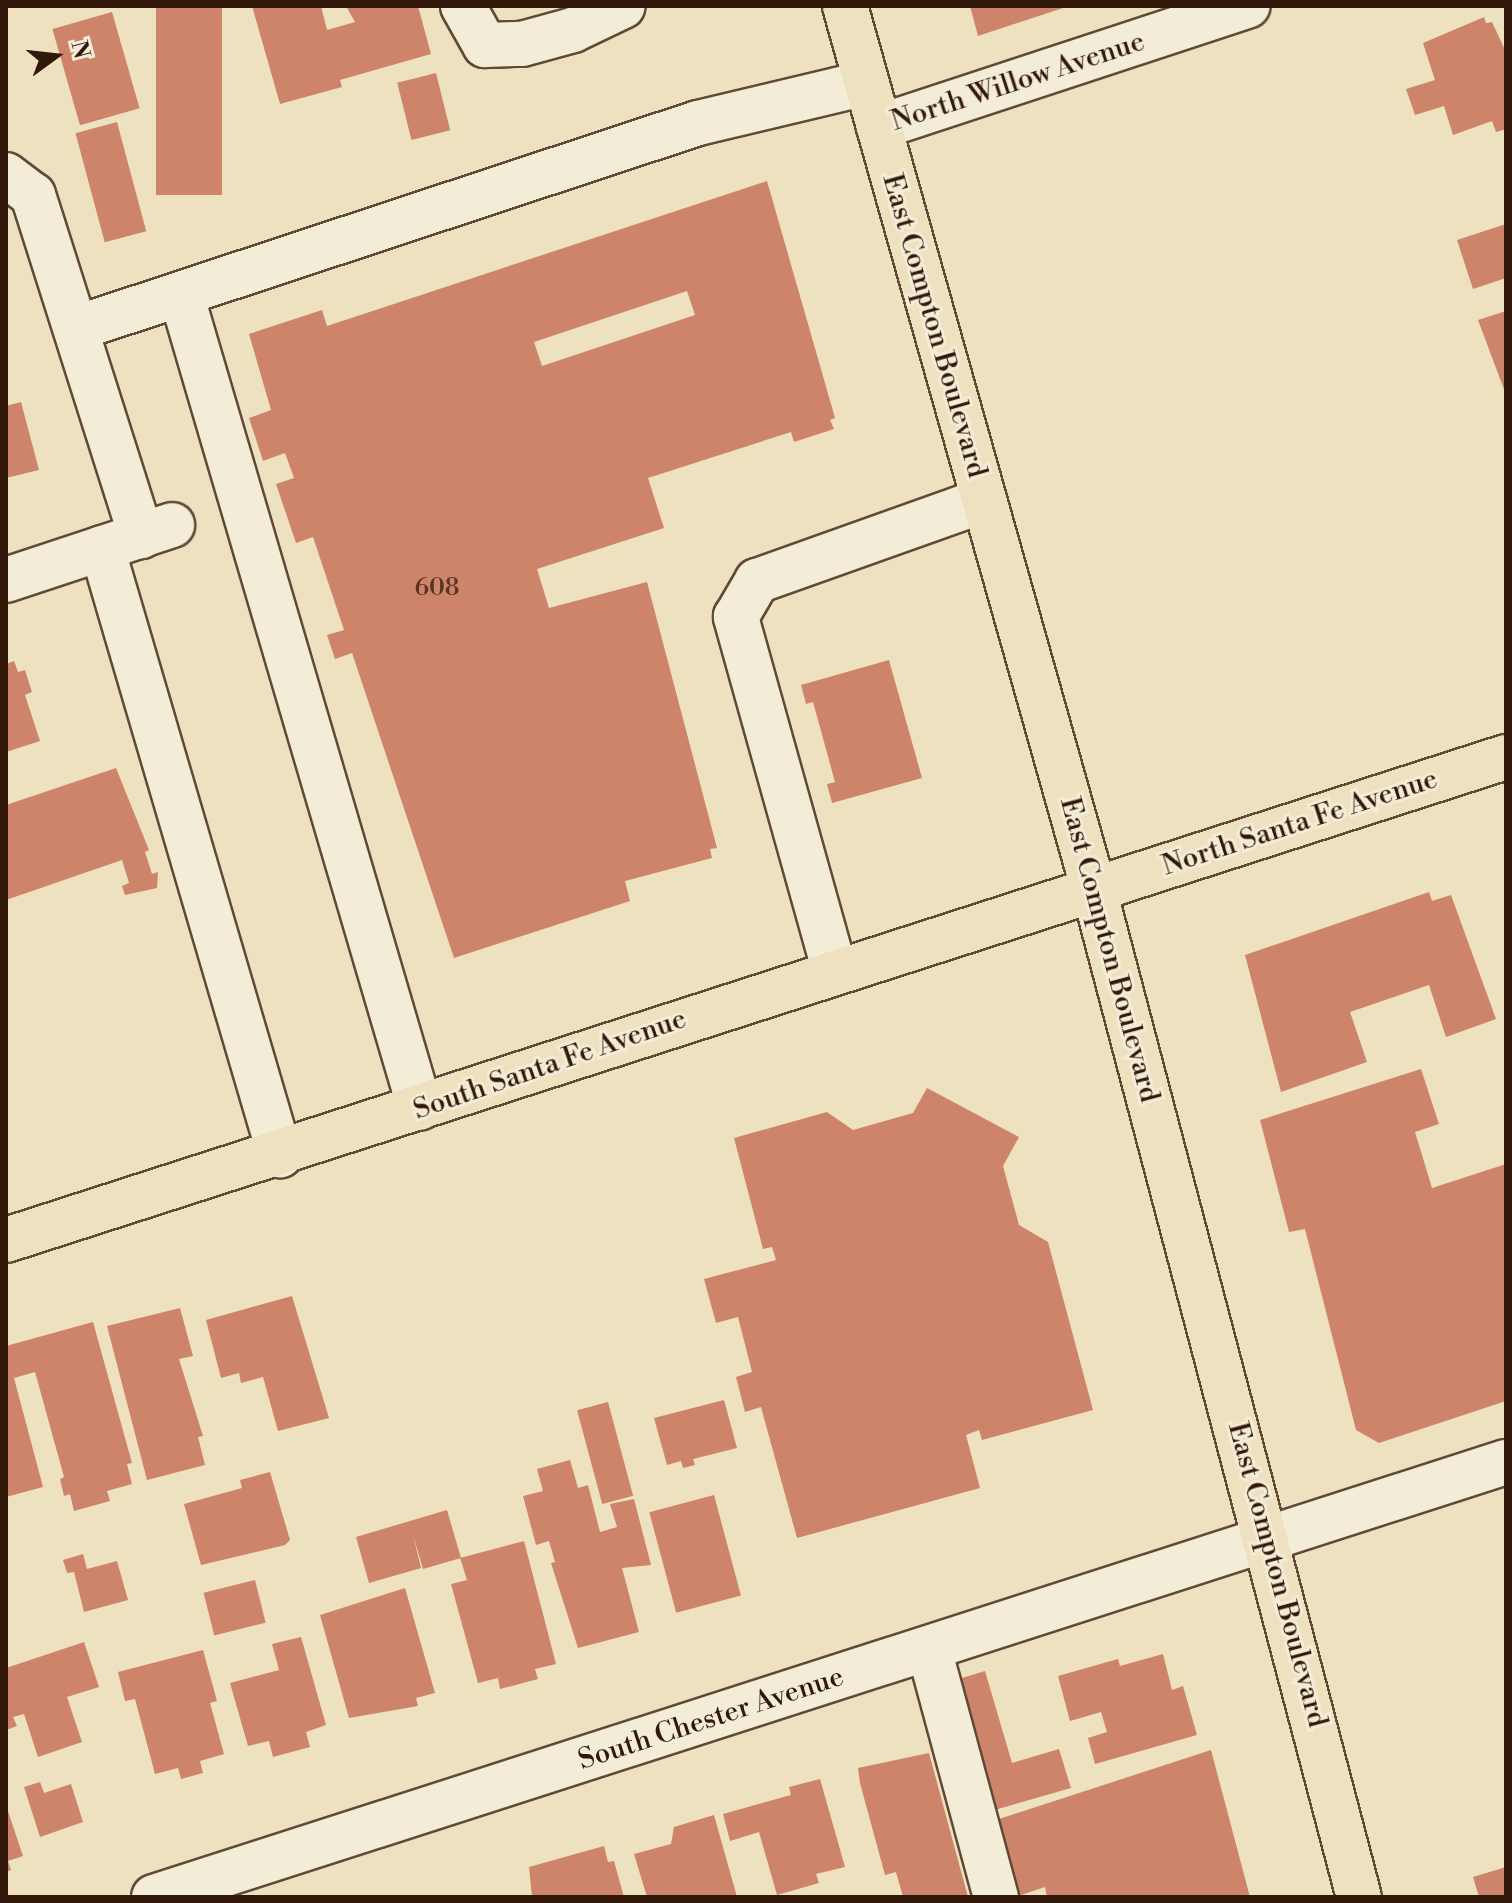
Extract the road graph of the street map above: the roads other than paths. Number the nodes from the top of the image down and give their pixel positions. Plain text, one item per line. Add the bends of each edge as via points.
1 (463, 6) edge
2 (623, 6) edge
3 (845, 6) edge
4 (1248, 6) edge
5 (866, 83) junction
6 (879, 127) junction
7 (6, 175) edge
8 (181, 294) junction
9 (77, 328) junction
10 (984, 500) junction
11 (139, 536) junction
12 (6, 580) edge
13 (1506, 757) edge
14 (1094, 890) junction
15 (835, 972) junction
16 (420, 1108) junction
17 (280, 1155) junction
18 (6, 1240) edge
19 (1506, 1462) edge
20 (1269, 1540) junction
21 (929, 1649) junction
22 (154, 1897) edge
23 (996, 1897) edge
24 (1359, 1897) edge

1 - 2 street via 485,45 522,44 561,34
3 - 5 main road, East Compton Boulevard
4 - 6 street, North Willow Avenue
5 - 6 main road, East Compton Boulevard
5 - 8 street via 698,123
6 - 10 main road, East Compton Boulevard
7 - 9 street via 33,195
8 - 9 street
8 - 16 street
9 - 11 street
10 - 14 main road, East Compton Boulevard
10 - 15 street via 757,581 736,617
11 - 12 street
11 - 17 street
13 - 14 main road, North Santa Fe Avenue
14 - 15 main road, South Santa Fe Avenue
14 - 20 main road, East Compton Boulevard
15 - 16 main road, South Santa Fe Avenue
16 - 17 main road, South Santa Fe Avenue
17 - 18 main road, South Santa Fe Avenue
19 - 20 street, South Chester Avenue
20 - 21 street, South Chester Avenue
20 - 24 main road, East Compton Boulevard
21 - 22 street, South Chester Avenue
21 - 23 street

